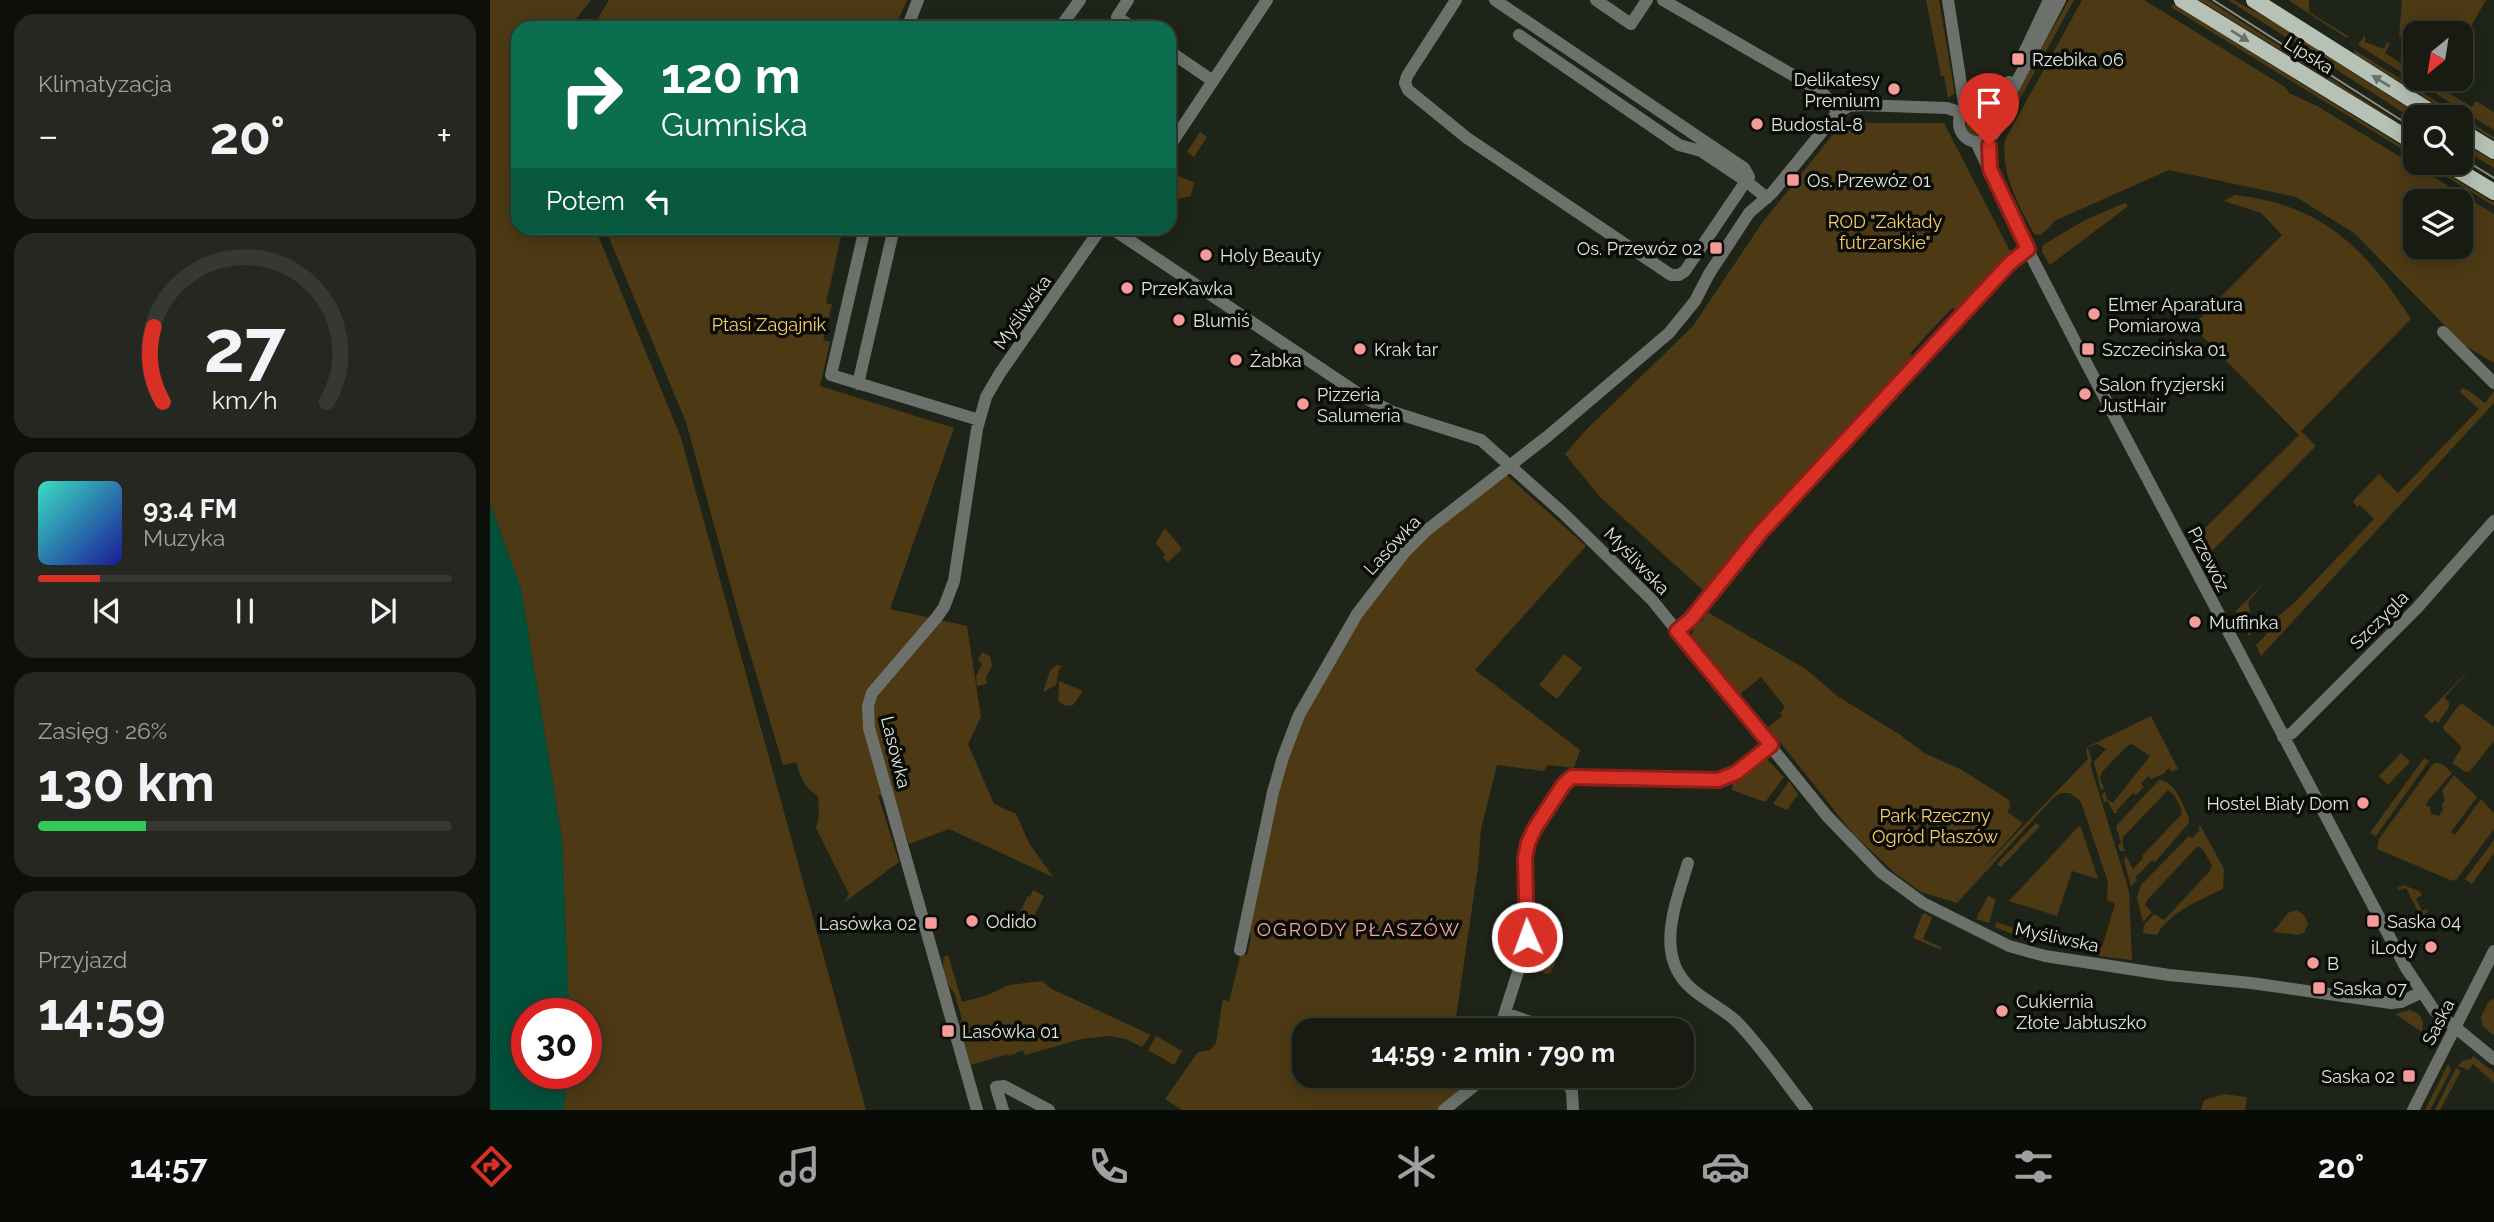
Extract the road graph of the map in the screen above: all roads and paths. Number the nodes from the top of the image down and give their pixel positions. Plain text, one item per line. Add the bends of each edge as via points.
1 (918, 0) edge
2 (1080, 0) edge
3 (1128, 0) edge
4 (1267, 0) edge
5 (1456, 0) edge
6 (1495, 0) edge
7 (1597, 0) edge
8 (1647, 0) edge
9 (1662, 0) edge
10 (1948, 0) edge
11 (2049, 0) edge
12 (2060, 0) edge
13 (2182, 0) edge
14 (2254, 0) edge
15 (910, 21) edge
16 (1065, 21) edge
17 (1123, 21) edge
18 (1519, 35) dead end
19 (1574, 52) junction
20 (1176, 56) edge
21 (1564, 66) junction
22 (1213, 81) junction
23 (2421, 105) edge
24 (1970, 111) junction
25 (1838, 112) junction
26 (1996, 121) junction
27 (1176, 136) edge
28 (2403, 136) edge
29 (2473, 138) edge
30 (1982, 140) junction
31 (2494, 151) edge
32 (2466, 175) edge
33 (1746, 181) junction
34 (2494, 192) edge
35 (1768, 198) junction
36 (863, 235) edge
37 (892, 235) edge
38 (1096, 235) edge
39 (1121, 235) edge
40 (2028, 249) junction
41 (2443, 332) dead end
42 (2494, 383) edge
43 (858, 384) junction
44 (979, 420) junction
45 (1510, 466) junction
46 (2494, 522) edge
47 (1677, 631) junction
48 (2283, 737) junction
49 (1771, 745) junction
50 (1688, 863) dead end
51 (1240, 950) dead end
52 (2494, 951) edge
53 (2420, 993) junction
54 (1505, 1013) junction
55 (1503, 1018) edge
56 (1519, 1018) edge
57 (2455, 1027) junction
58 (2494, 1059) edge
59 (1473, 1088) edge
60 (1570, 1088) edge
61 (1024, 1096) junction
62 (977, 1110) edge
63 (1003, 1110) edge
64 (1028, 1110) edge
65 (1049, 1110) edge
66 (1444, 1110) edge
67 (1573, 1110) edge
68 (1807, 1110) edge
69 (2413, 1110) edge

1 - 15 street
2 - 16 street
3 - 17 street via 1117,17
4 - 22 street
5 - 33 street via 1407,76 1408,90 1467,138 1671,275 1685,271
6 - 19 street
7 - 8 street via 1631,24
9 - 25 street via 1822,92
10 - 24 street
11 - 24 street via 1998,98
12 - 26 street
13 -> 28 main road, Lipska
23 -> 14 main road, Lipska
18 - 21 street
19 - 21 street
19 - 33 street via 1683,118 1744,168 1749,177
20 - 22 street
21 - 33 street via 1679,145 1701,151
22 - 27 street
24 - 25 street via 1860,105
24 - 26 street
24 - 30 street, Przewóz via 1966,138
25 - 35 street, Lasówka
26 - 30 street via 1995,131
29 - 31 main road
30 - 40 street, Przewóz via 1990,169
32 - 34 main road
33 - 35 street
35 - 45 street, Lasówka via 1749,213 1695,301 1669,333
36 - 43 street via 831,375
37 - 43 street
38 - 44 street, Myśliwska via 1000,373
39 - 45 street, Myśliwska via 1365,398 1393,412 1476,437
40 - 47 street via 2003,270 1760,533
40 - 48 street, Przewóz
41 - 42 street
43 - 44 street
44 - 62 street, Lasówka via 950,593 937,617 872,692 867,716
45 - 47 street, Myśliwska via 1636,582
45 - 51 street, Lasówka via 1404,553 1357,614 1299,715 1273,792
46 - 48 street, Szczygla via 2398,627
47 - 49 street, Myśliwska
48 - 53 street, Przewóz
49 - 53 street, Myśliwska via 1827,816 1882,873 1923,903 2009,946 2133,970 2381,1002 2401,1002
49 - 54 street via 1736,773 1718,780 1581,776 1564,784 1526,850 1527,937
50 - 68 street via 1670,925 1677,969 1690,987 1736,1022
52 - 57 street, Saska
53 - 57 street, Przewóz
54 - 55 street
54 - 56 street
57 - 58 street, Przewóz
57 - 69 street, Saska
59 - 66 street
60 - 67 street
61 - 63 street via 996,1087
61 - 64 street
61 - 65 street

